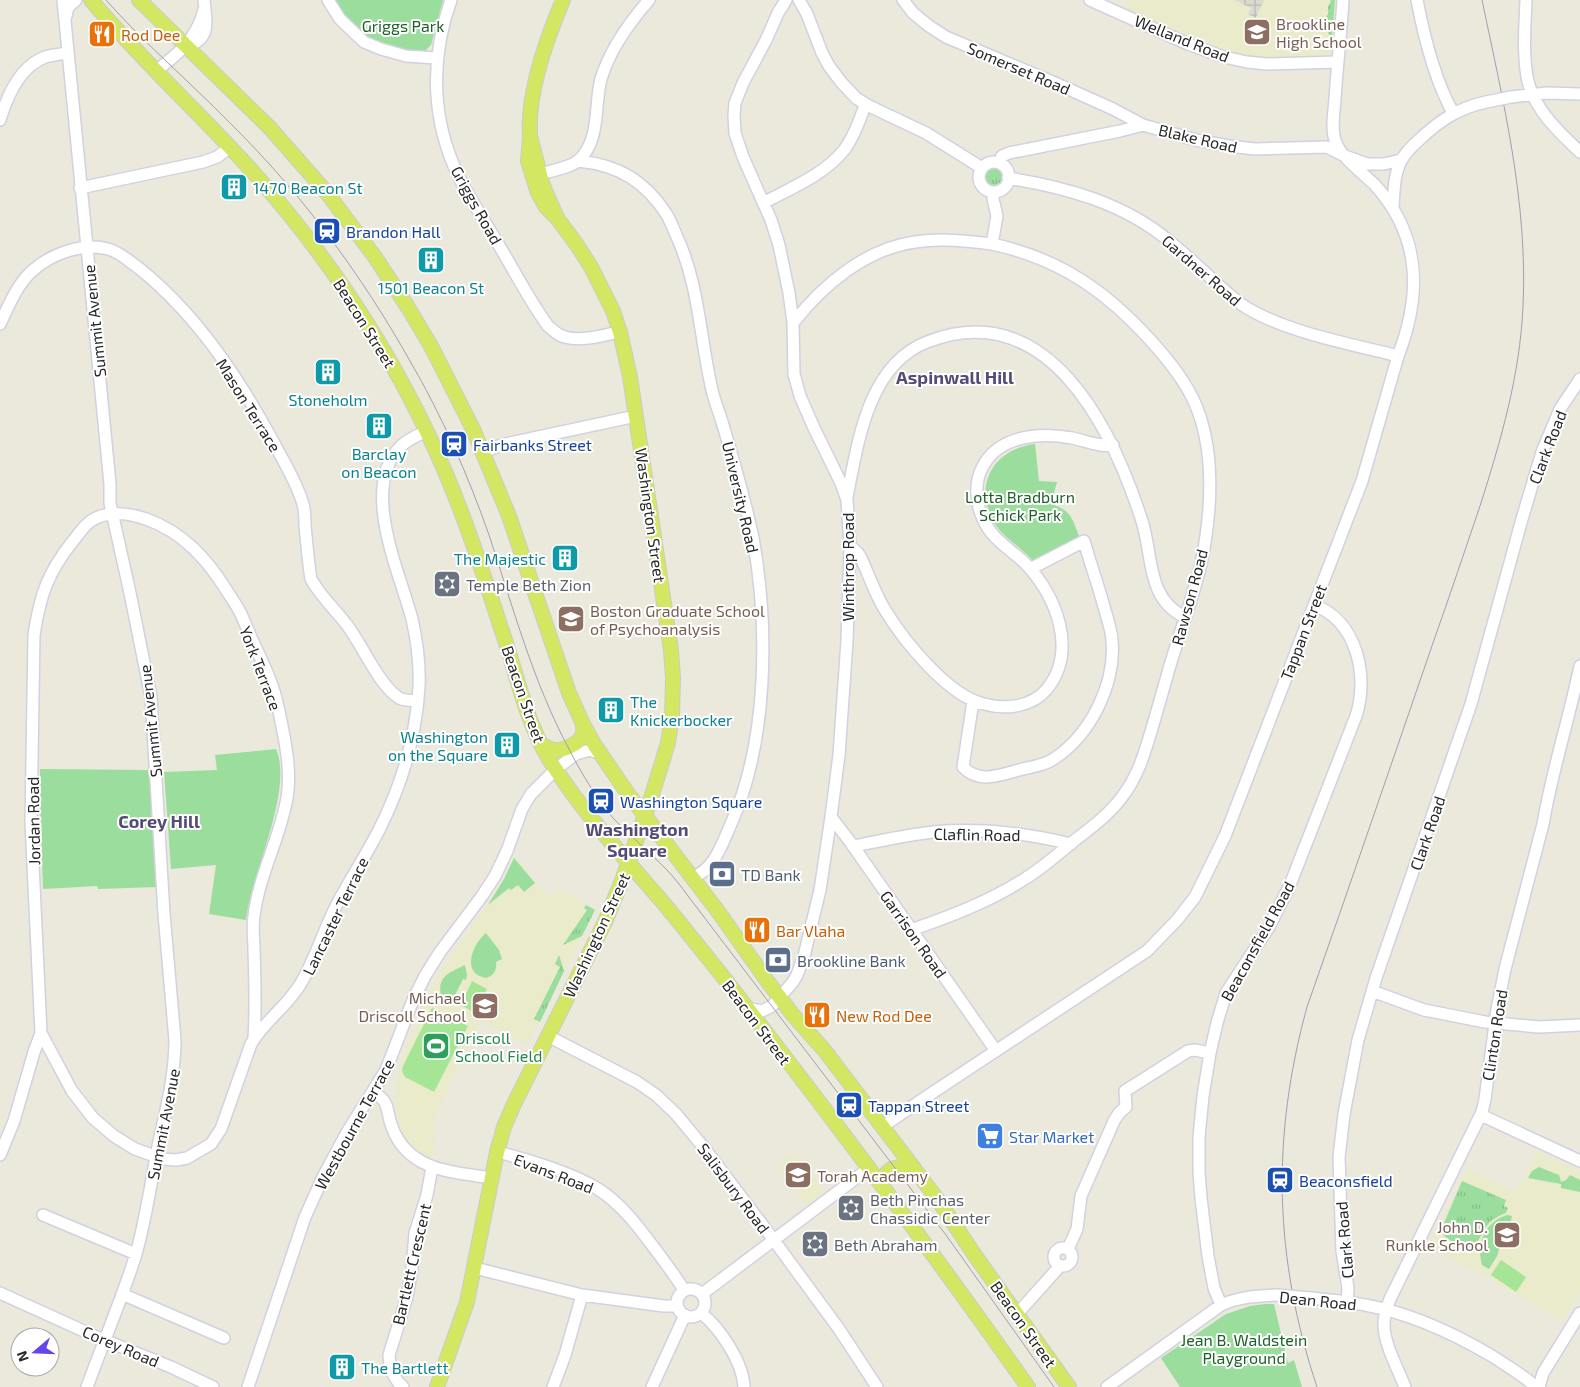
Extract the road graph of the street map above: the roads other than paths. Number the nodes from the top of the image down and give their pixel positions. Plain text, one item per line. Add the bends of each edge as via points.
1 (63, 0) edge
2 (76, 0) edge
3 (91, 0) edge
4 (139, 0) edge
5 (328, 0) edge
6 (450, 0) edge
7 (563, 0) edge
8 (649, 0) edge
9 (786, 0) edge
10 (799, 0) edge
11 (903, 0) edge
12 (1090, 0) edge
13 (1343, 0) edge
14 (1417, 0) edge
15 (1526, 0) edge
16 (204, 5) edge
17 (65, 18) junction
18 (186, 46) junction
19 (68, 53) junction
20 (437, 58) junction
21 (1337, 62) junction
22 (156, 71) junction
23 (1533, 94) junction
24 (1580, 94) edge
25 (865, 105) junction
26 (1453, 113) junction
27 (0, 120) edge
28 (1143, 125) junction
29 (530, 136) junction
30 (229, 148) junction
31 (1580, 152) edge
32 (1345, 156) junction
33 (1401, 160) junction
34 (578, 161) junction
35 (999, 163) junction
36 (982, 168) junction
37 (540, 174) junction
38 (1008, 178) junction
39 (80, 188) junction
40 (993, 192) junction
41 (764, 203) junction
42 (1393, 207) junction
43 (557, 218) junction
44 (992, 244) junction
45 (86, 247) junction
46 (0, 324) edge
47 (793, 324) junction
48 (620, 332) junction
49 (1398, 356) junction
50 (1580, 379) edge
51 (636, 416) junction
52 (427, 431) junction
53 (1113, 445) junction
54 (483, 452) junction
55 (847, 500) junction
56 (113, 514) junction
57 (850, 546) junction
58 (1030, 569) junction
59 (1314, 604) junction
60 (1185, 617) junction
61 (1580, 666) edge
62 (418, 701) junction
63 (973, 701) junction
64 (583, 724) junction
65 (540, 742) junction
66 (602, 756) junction
67 (556, 769) junction
68 (645, 816) junction
69 (831, 817) junction
70 (1071, 844) junction
71 (853, 846) junction
72 (628, 863) junction
73 (692, 877) junction
74 (911, 930) junction
75 (1372, 991) junction
76 (780, 998) junction
77 (747, 1008) junction
78 (1495, 1024) junction
79 (1580, 1025) edge
80 (40, 1033) junction
81 (548, 1036) junction
82 (254, 1038) junction
83 (996, 1051) junction
84 (1210, 1053) junction
85 (373, 1092) junction
86 (1481, 1115) junction
87 (882, 1127) junction
88 (497, 1152) junction
89 (0, 1155) edge
90 (156, 1156) junction
91 (1580, 1161) edge
92 (432, 1167) junction
93 (914, 1168) junction
94 (868, 1169) junction
95 (492, 1178) junction
96 (882, 1186) junction
97 (43, 1215) dead end
98 (774, 1241) junction
99 (136, 1254) junction
100 (474, 1268) junction
101 (684, 1290) junction
102 (0, 1293) edge
103 (122, 1294) junction
104 (702, 1294) junction
105 (582, 1295) junction
106 (1347, 1302) junction
107 (1221, 1305) junction
108 (677, 1306) junction
109 (1386, 1310) junction
110 (700, 1313) junction
111 (1580, 1313) edge
112 (1017, 1314) junction
113 (685, 1315) junction
114 (224, 1338) dead end
115 (105, 1340) junction
116 (876, 1386) edge
117 (86, 1387) edge
118 (213, 1387) edge
119 (248, 1387) edge
120 (403, 1387) edge
121 (437, 1387) edge
122 (553, 1387) edge
123 (652, 1387) edge
124 (744, 1387) edge
125 (1028, 1387) edge
126 (1069, 1387) edge
127 (1107, 1387) edge
128 (1405, 1387) edge
129 (1537, 1387) edge

1 - 17 street, Summit Avenue
2 - 17 street via 68,6
3 - 22 main road, Beacon Street
4 - 18 main road, Beacon Street
5 - 20 street via 340,19 364,42 406,56
6 - 20 street, Griggs Road
7 - 29 main road, Washington Street via 536,82 528,118
8 - 34 street via 624,31 606,65 593,134
9 - 41 street, Winthrop Road via 735,103 735,133
10 - 25 street via 832,70
11 - 28 street, Somerset Road via 913,13 946,37 1055,82
12 - 21 street, Welland Road via 1224,57 1267,64
13 - 21 street, Tappan Street
14 - 26 street via 1425,38
15 - 23 street via 1526,67
16 - 18 street via 204,34 197,42
17 - 19 street, Summit Avenue
18 - 22 street
18 - 54 main road, Beacon Street via 291,151 362,239 432,348
19 - 27 street via 45,57 30,66 13,88
19 - 39 street, Summit Avenue
20 - 48 street, Griggs Road via 436,102 441,131 455,169 544,320 564,337 586,338
21 - 32 street, Tappan Street via 1334,134
22 - 30 main road, Beacon Street
23 - 24 street
23 - 26 street, bridge via 1486,102
23 - 31 street via 1555,128
25 - 36 street via 926,133
25 - 41 street via 851,139 832,162 814,176
26 - 33 street via 1411,147
28 - 32 street, Blake Road via 1229,146 1327,148
28 - 35 street, Blake Road via 1009,153 1002,156
29 - 37 main road, Washington Street
29 - 43 main road, Washington Street via 528,156 532,177 543,203
30 - 39 street via 204,162
30 - 52 main road, Beacon Street via 326,261 386,354
32 - 33 street, Blake Road via 1376,165
32 - 42 street, Tappan Street
33 - 42 street via 1395,179
34 - 37 street
34 - 73 street, University Road via 615,169 641,183 668,217 687,263 713,394 753,539 761,600 763,658 758,724 735,816 712,863 704,872
35 - 36 street via 990,162
35 - 38 street via 1006,169
36 - 40 street via 980,182
37 - 43 main road, Washington Street
38 - 40 street via 1001,190
38 - 49 street, Gardner Road via 1060,188 1100,201 1136,219 1167,239 1229,295 1260,315 1288,327
39 - 45 street, Summit Avenue
40 - 44 street via 997,218
41 - 47 street, Winthrop Road via 779,245
42 - 49 street, Tappan Street via 1407,237 1414,268 1412,308
43 - 48 main road, Washington Street via 595,274
44 - 47 street, Rawson Road via 928,240 878,252 839,277
44 - 60 street, Rawson Road via 1042,259 1074,275 1104,296 1153,343 1192,396 1206,437 1210,490 1201,564
45 - 46 street, Mason Terrace via 61,253 31,272
45 - 56 street, Summit Avenue
45 - 62 street, Mason Terrace via 108,249 128,260 180,308 208,340 254,406 296,484 303,505 310,579 347,625 388,689 401,699
47 - 55 street, Winthrop Road via 794,369 800,396
48 - 51 main road, Washington Street
49 - 59 street, Tappan Street via 1362,480
50 - 75 street, Clark Road via 1560,409 1542,452 1471,704
51 - 54 street via 501,445
51 - 68 main road, Washington Street via 673,678 668,742
52 - 62 street, Lancaster Terrace via 408,440 396,451 388,467 384,487 388,538 416,642 420,676
52 - 65 main road, Beacon Street via 463,515
53 - 55 street via 1082,396 1056,365 1040,352 1004,336 949,335 908,352 881,383 865,421
53 - 58 street via 1102,446 1058,436 1029,437 1002,446 986,461 977,484 981,515 992,534
53 - 60 street via 1143,524 1157,590 1166,604
54 - 64 main road, Beacon Street
55 - 57 street, Winthrop Road
56 - 80 street, Jordan Road via 99,516 89,522 60,556 38,607 34,634 31,822
56 - 82 street, York Terrace via 138,516 157,523 198,551 220,578 240,612 278,704 288,789 253,918
56 - 90 street, Summit Avenue via 152,698 164,914 175,1040 172,1082
57 - 63 street via 862,558 885,609 911,646 947,683
57 - 69 street, Winthrop Road via 844,696
58 - 63 street via 1049,596 1060,624 1061,656 1056,674 1042,694 1020,705 998,707
58 - 63 street via 1084,541 1112,638 1112,662 1101,700 1081,733 1052,760 985,777 971,774 963,767
59 - 83 street, Tappan Street via 1225,836 1189,906 1138,959
59 - 84 street, Beaconsfield Road via 1340,622 1354,646 1362,681 1359,706 1280,906 1224,998
60 - 70 street, Rawson Road via 1138,772 1114,806
61 - 78 street, Clinton Road via 1505,969
62 - 82 street, Lancaster Terrace via 410,748 385,818 337,905 301,983
64 - 65 main road via 579,740 564,749 554,750
64 - 66 main road, Beacon Street
65 - 67 main road, Beacon Street
66 - 67 street, Westbourne Terrace via 590,750 580,752
66 - 68 main road, Beacon Street
67 - 72 main road, Beacon Street
67 - 85 street, Westbourne Terrace via 528,798 495,876 425,976 387,1067
68 - 72 main road, Washington Street
68 - 73 main road, Beacon Street
69 - 71 street, Garrison Road
69 - 76 street, Winthrop Road via 820,890 804,956 797,976
70 - 71 street, Claflin Road via 1022,835 951,831
70 - 74 street, Rawson Road via 1016,884 966,909
71 - 74 street, Garrison Road
72 - 77 main road, Beacon Street
72 - 81 main road, Washington Street via 605,922
73 - 76 main road, Beacon Street
74 - 83 street, Garrison Road
75 - 78 street via 1424,1010
75 - 106 street, Clark Road via 1358,1040 1339,1157
76 - 77 street, Winthrop Road via 766,1010
76 - 87 main road, Beacon Street
77 - 94 main road, Beacon Street
78 - 79 street
78 - 86 street, Clinton Road
80 - 89 street, Jordan Road via 14,1121
80 - 90 street, Lancaster Terrace via 72,1091 94,1118 135,1149
81 - 88 main road, Washington Street via 510,1111
81 - 98 street, Salisbury Road via 656,1095 705,1148
82 - 90 street, Lancaster Terrace via 221,1129 211,1144 187,1158 176,1160
83 - 87 street, Tappan Street
84 - 107 street, Beaconsfield Road via 1200,1125 1200,1178 1207,1250 1214,1288
84 - 112 street via 1188,1050 1126,1091 1126,1107 1114,1121 1081,1196 1077,1229 1068,1249 1071,1261 1060,1266
85 - 92 street via 386,1102 392,1128 402,1146
85 - 119 street, Westbourne Terrace via 324,1175
86 - 91 street
86 - 109 street, Clinton Road
87 - 93 main road, Beacon Street
88 - 95 main road, Washington Street
88 - 101 street, Evans Road via 566,1174 603,1192 633,1221
90 - 99 street, Summit Avenue
92 - 95 street
92 - 120 street, Bartlett Crescent via 415,1233 407,1297 389,1358 393,1374
93 - 96 main road via 890,1169
93 - 112 main road, Beacon Street
94 - 96 main road, Beacon Street
94 - 98 street
95 - 100 main road, Washington Street
96 - 125 main road, Beacon Street
97 - 99 street
98 - 104 street
98 - 116 street, Salisbury Road via 839,1329
99 - 103 street, Summit Avenue
100 - 105 street
100 - 121 main road, Washington Street via 464,1311
101 - 104 street via 694,1289
101 - 108 street via 678,1297
102 - 115 street, Corey Road
103 - 114 street
103 - 115 street, Summit Avenue
104 - 110 street via 705,1305
105 - 108 street
105 - 122 street
106 - 107 street, Dean Road, bridge via 1276,1295 1240,1298
106 - 109 street, Dean Road
107 - 127 street, Dean Road
108 - 113 street
109 - 128 street, Clinton Road via 1385,1335
109 - 129 street, Dean Road via 1464,1340
110 - 113 street
110 - 124 street via 732,1353 742,1373
111 - 129 street via 1542,1373
112 - 126 main road, Beacon Street
113 - 123 street
115 - 117 street, Summit Avenue
115 - 118 street, Corey Road

